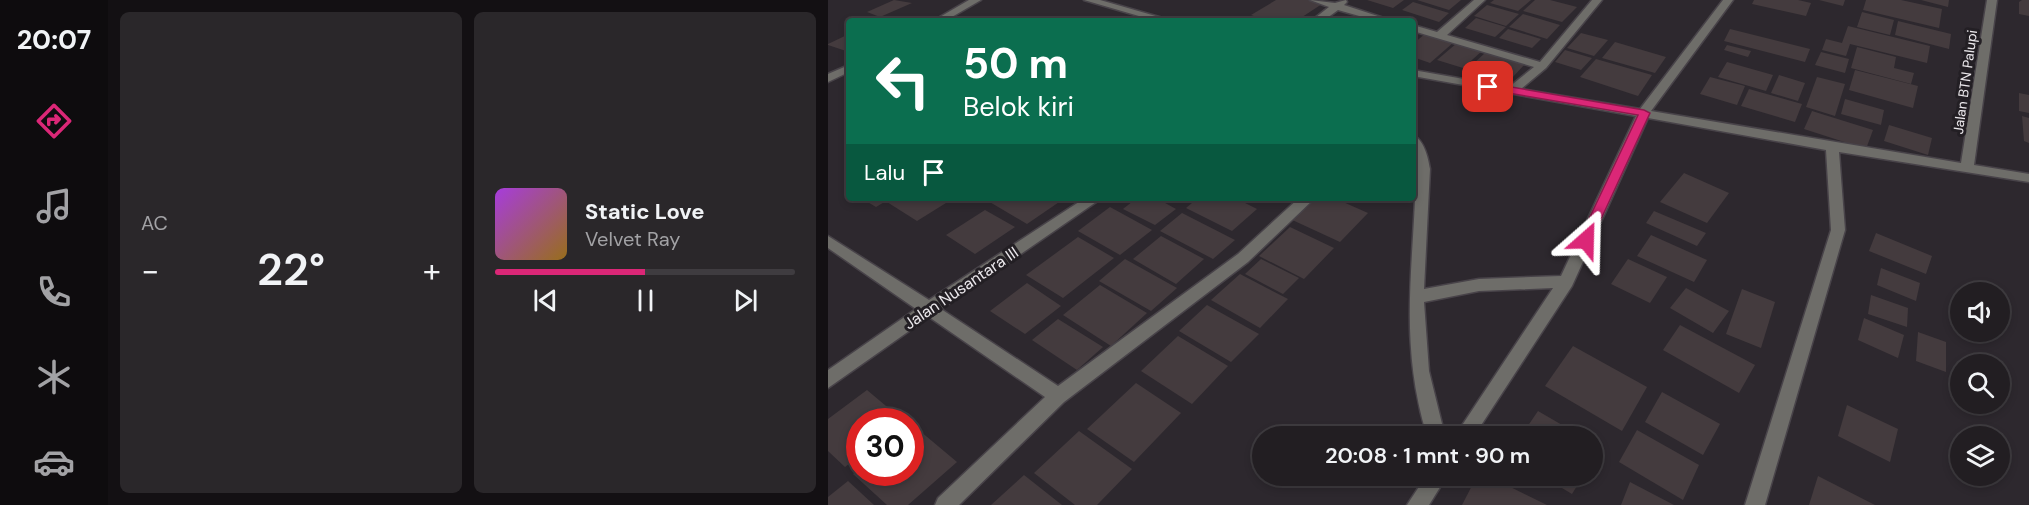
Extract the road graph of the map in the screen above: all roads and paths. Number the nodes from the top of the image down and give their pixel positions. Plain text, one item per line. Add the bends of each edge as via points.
1 (976, 0) edge
2 (1089, 0) edge
3 (1315, 0) edge
4 (1480, 0) edge
5 (1597, 0) edge
6 (1728, 0) edge
7 (1992, 0) edge
8 (1340, 3) edge
9 (943, 18) edge
10 (1157, 18) edge
11 (1320, 18) edge
12 (1380, 18) edge
13 (1416, 29) edge
14 (1439, 36) junction
15 (1542, 66) junction
16 (846, 70) edge
17 (1416, 76) edge
18 (828, 79) edge
19 (1511, 91) junction
20 (1644, 113) junction
21 (1416, 145) edge
22 (1832, 147) junction
23 (1967, 168) junction
24 (2029, 178) edge
25 (1090, 201) edge
26 (1305, 201) edge
27 (828, 241) edge
28 (1566, 282) junction
29 (1416, 297) junction
30 (928, 309) junction
31 (828, 380) edge
32 (1058, 396) junction
33 (1432, 426) edge
34 (1471, 426) edge
35 (1430, 486) edge
36 (945, 505) edge
37 (1417, 505) edge
38 (1755, 505) edge

1 - 9 street
2 - 10 street
3 - 8 street
4 - 14 street
5 - 15 street
6 - 20 street
7 - 23 street, Jalan BTN Palupi
8 - 11 street
8 - 12 street
13 - 14 street
14 - 15 street
15 - 19 street
16 - 18 street
17 - 19 street
19 - 20 street
20 - 22 street
20 - 28 street
21 - 29 street via 1423,169
22 - 23 street
22 - 38 street via 1838,231
23 - 24 street
25 - 30 street, Jalan Nusantara III
26 - 32 street via 1243,258
27 - 30 street
28 - 29 street via 1479,285
28 - 34 street
29 - 33 street via 1418,358 1424,403
30 - 31 street, Jalan Nusantara III
30 - 32 street
32 - 36 street
35 - 37 street

